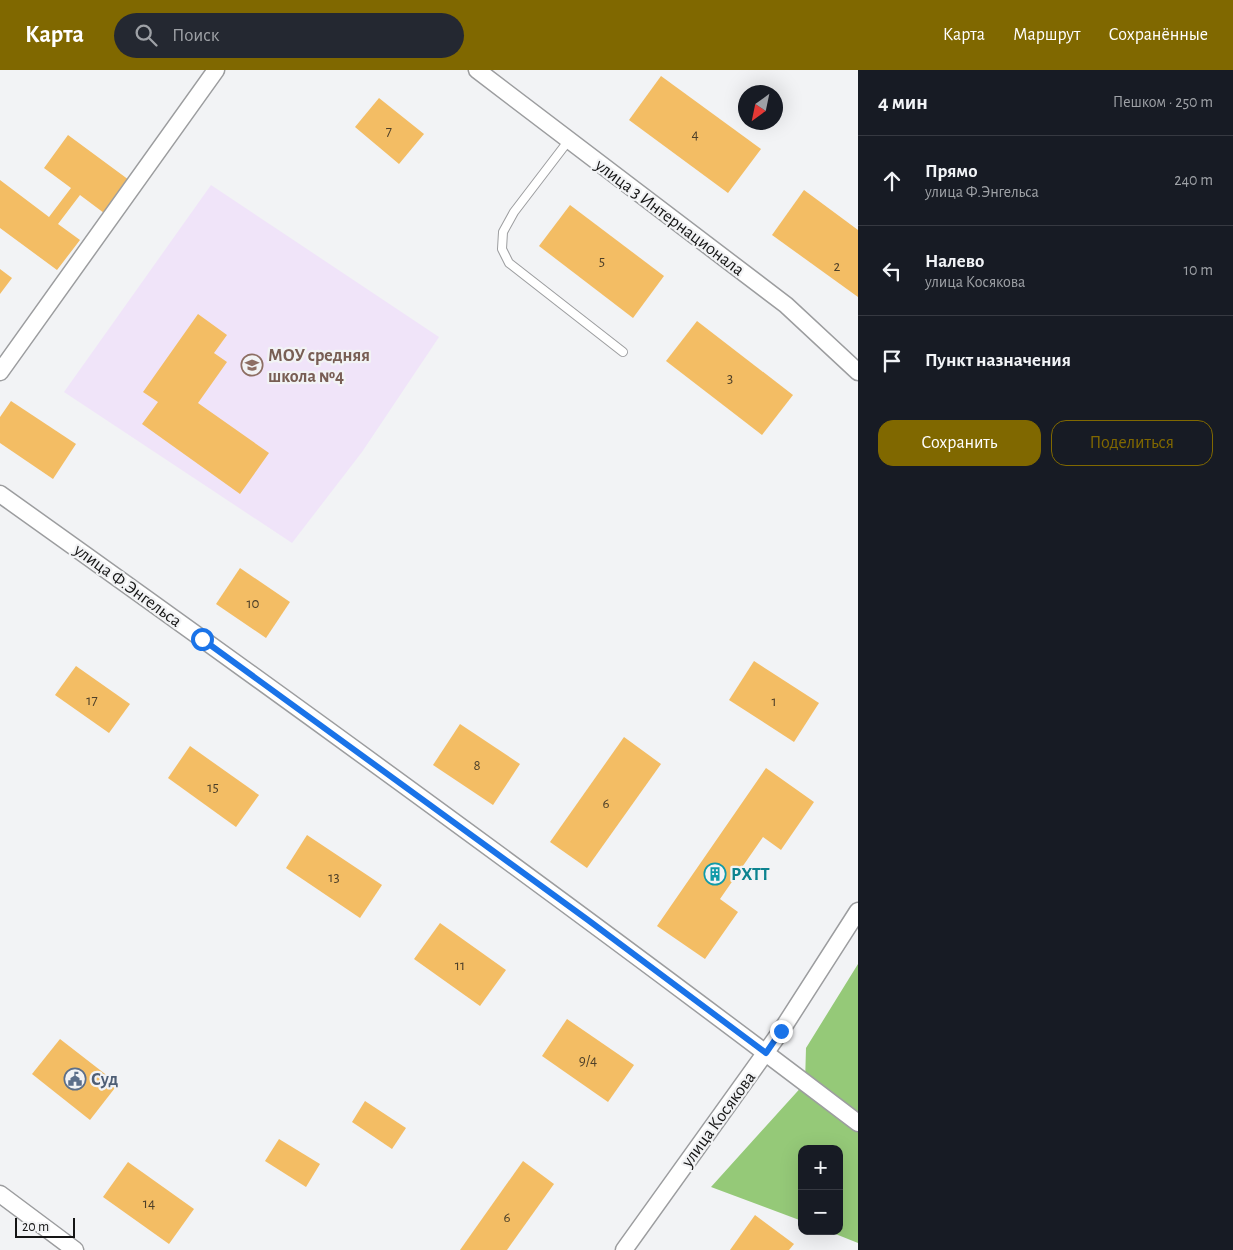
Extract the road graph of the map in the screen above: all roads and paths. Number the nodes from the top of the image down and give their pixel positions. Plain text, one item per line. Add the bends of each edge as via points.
1 (216, 70) edge
2 (477, 70) edge
3 (569, 140) junction
4 (623, 352) dead end
5 (0, 372) edge
6 (858, 372) edge
7 (0, 494) edge
8 (858, 911) edge
9 (766, 1053) junction
10 (858, 1123) edge
11 (0, 1194) edge
12 (75, 1250) edge
13 (624, 1250) edge

1 - 5 street
2 - 3 street, улица 3 Интернационала
3 - 4 lane via 514,212 503,232 502,250 509,263
3 - 6 street, улица 3 Интернационала via 786,305
7 - 9 street, улица Ф.Энгельса via 588,920
8 - 9 street, улица Косякова
9 - 10 street, улица Ф.Энгельса
9 - 13 street, улица Косякова
11 - 12 street

